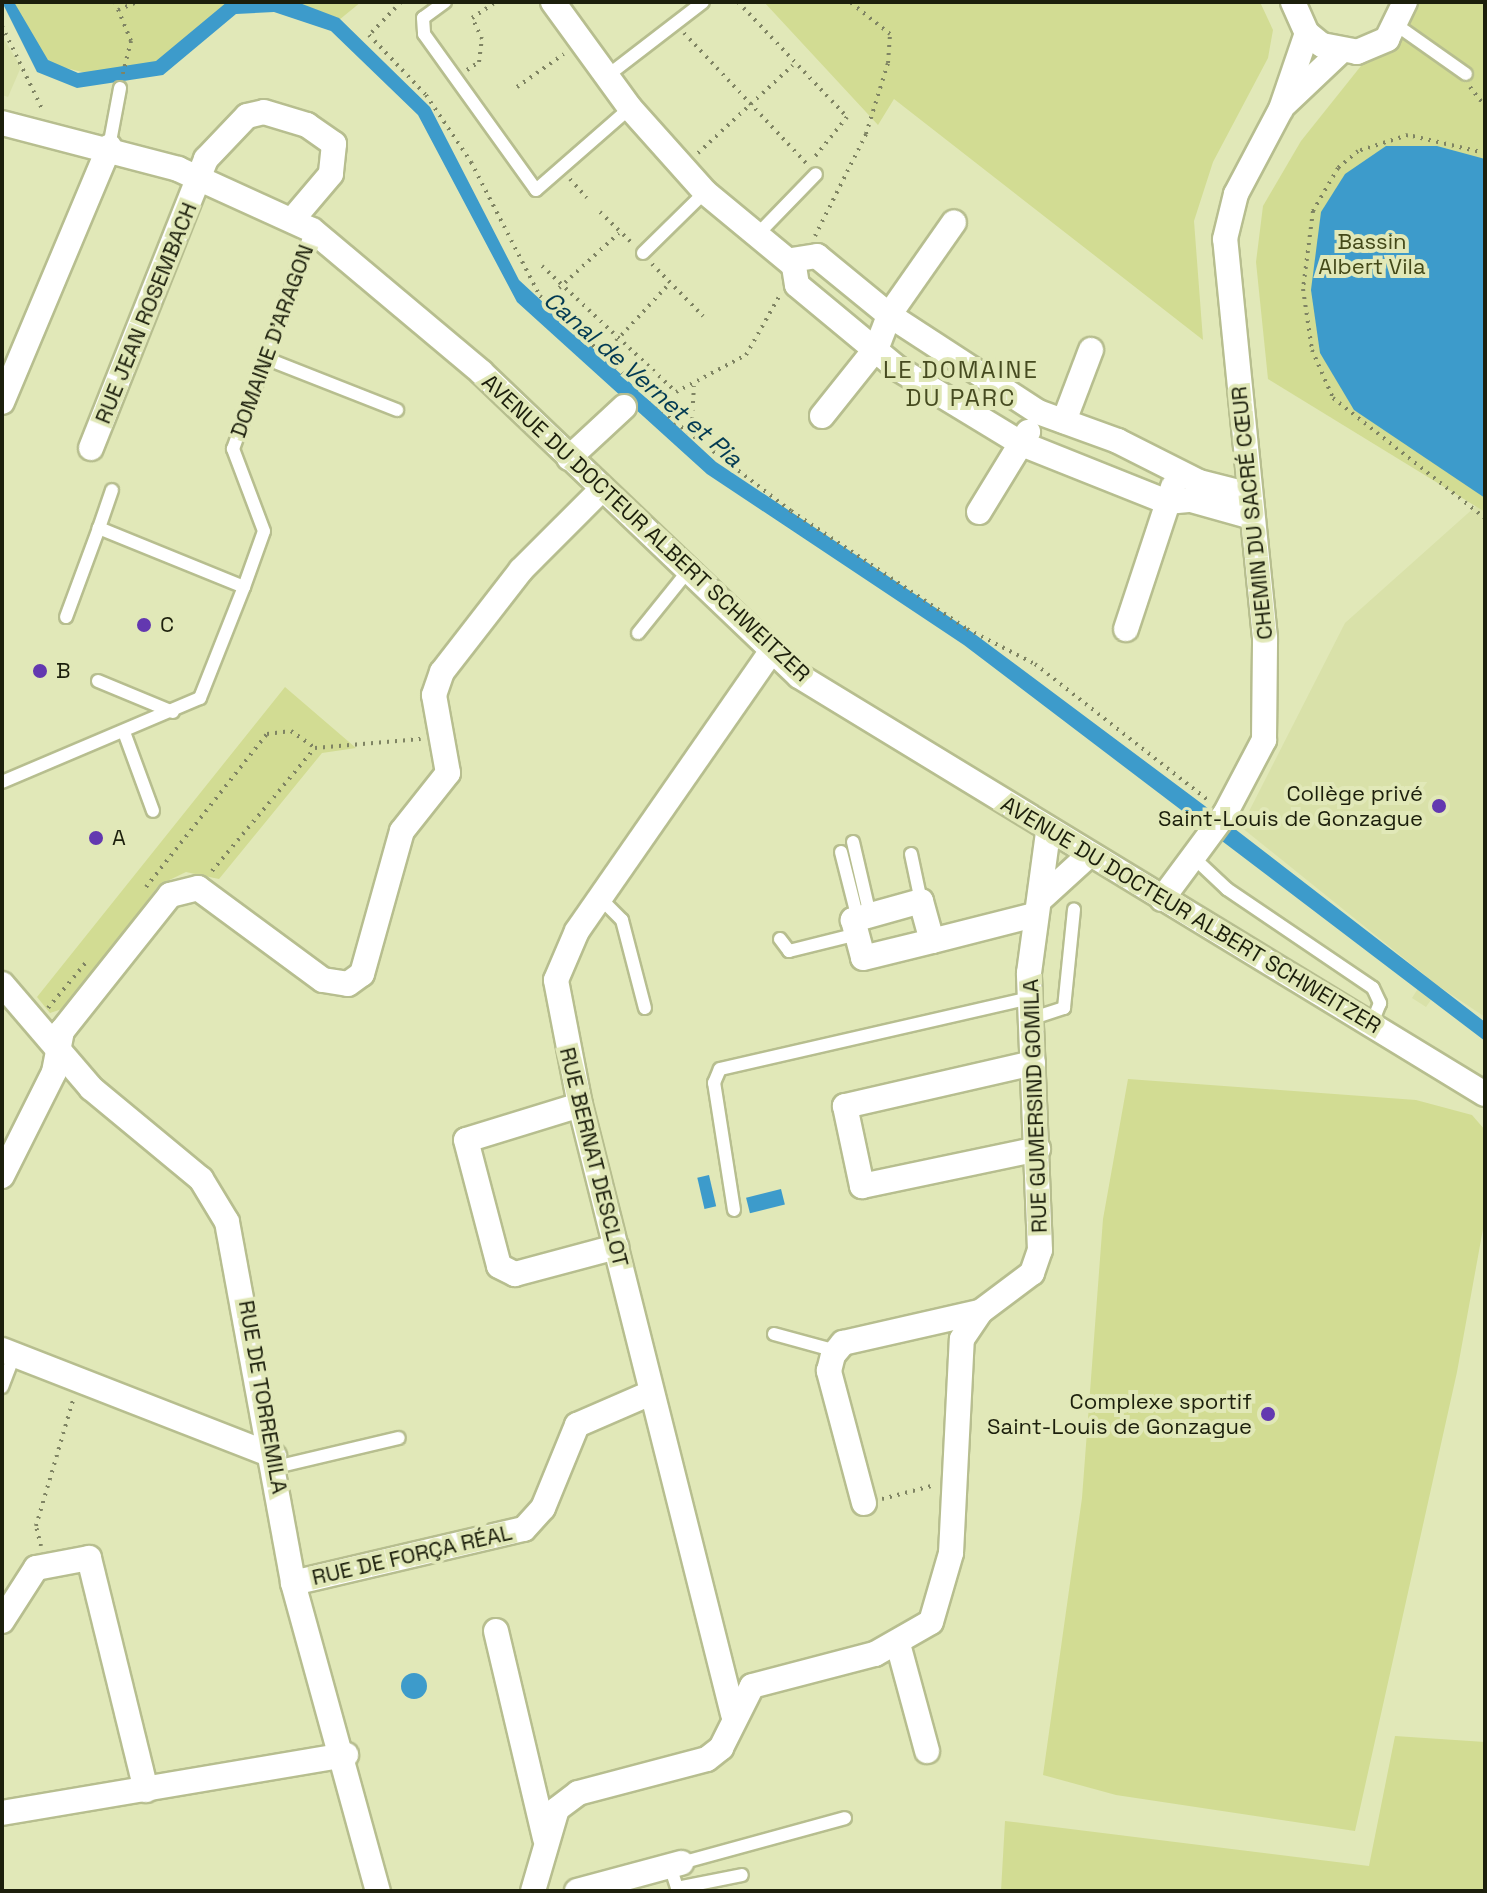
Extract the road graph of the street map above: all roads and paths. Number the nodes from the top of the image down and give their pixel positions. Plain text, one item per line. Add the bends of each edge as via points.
1 (115, 2) edge
2 (137, 2) edge
3 (401, 2) edge
4 (445, 2) edge
5 (496, 2) edge
6 (553, 2) edge
7 (703, 2) edge
8 (738, 2) edge
9 (850, 2) edge
10 (1293, 2) edge
11 (1405, 2) edge
12 (118, 10) junction
13 (676, 22) junction
14 (2, 26) edge
15 (1398, 26) junction
16 (1307, 33) junction
17 (581, 41) junction
18 (1340, 52) junction
19 (126, 63) dead end
20 (793, 65) junction
21 (1466, 74) joint
22 (607, 76) junction
23 (454, 80) junction
24 (517, 87) dead end
25 (120, 88) dead end
26 (748, 106) junction
27 (1485, 106) edge
28 (630, 108) junction
29 (1281, 109) junction
30 (4, 129) edge
31 (50, 132) junction
32 (109, 147) junction
33 (1485, 153) edge
34 (683, 167) junction
35 (561, 168) junction
36 (812, 169) junction
37 (200, 178) junction
38 (705, 192) junction
39 (587, 198) dead end
40 (954, 222) dead end
41 (302, 225) junction
42 (619, 233) dead end
43 (756, 236) junction
44 (643, 253) dead end
45 (796, 264) junction
46 (542, 266) dead end
47 (669, 284) dead end
48 (559, 288) junction
49 (889, 315) junction
50 (616, 341) junction
51 (877, 347) junction
52 (1091, 350) dead end
53 (265, 358) junction
54 (694, 386) junction
55 (2, 402) edge
56 (624, 407) dead end
57 (397, 410) dead end
58 (1038, 412) junction
59 (822, 416) dead end
60 (1064, 421) junction
61 (691, 435) junction
62 (1022, 444) junction
63 (91, 448) dead end
64 (569, 458) junction
65 (1180, 469) junction
66 (112, 490) dead end
67 (601, 490) junction
68 (1167, 502) junction
69 (1251, 506) junction
70 (979, 512) dead end
71 (1485, 518) edge
72 (99, 528) junction
73 (688, 571) junction
74 (244, 587) junction
75 (66, 617) dead end
76 (1126, 629) dead end
77 (638, 633) dead end
78 (771, 652) junction
79 (98, 681) dead end
80 (173, 712) junction
81 (124, 732) junction
82 (442, 738) junction
83 (315, 748) junction
84 (2, 782) edge
85 (153, 811) dead end
86 (1225, 814) junction
87 (1048, 833) junction
88 (853, 842) dead end
89 (841, 852) dead end
90 (911, 854) dead end
91 (1088, 856) junction
92 (1193, 857) junction
93 (198, 888) junction
94 (139, 896) dead end
95 (600, 898) junction
96 (1162, 899) junction
97 (921, 901) junction
98 (1038, 906) junction
99 (1074, 910) dead end
100 (862, 923) junction
101 (780, 939) dead end
102 (932, 941) junction
103 (100, 946) dead end
104 (2, 984) edge
105 (645, 1008) dead end
106 (1030, 1008) junction
107 (1372, 1023) junction
108 (37, 1027) junction
109 (55, 1049) junction
110 (1033, 1063) junction
111 (1485, 1094) edge
112 (580, 1105) junction
113 (1038, 1149) junction
114 (2, 1176) edge
115 (734, 1210) dead end
116 (616, 1247) junction
117 (980, 1312) junction
118 (774, 1334) dead end
119 (836, 1351) junction
120 (8, 1353) edge
121 (78, 1383) junction
122 (2, 1387) edge
123 (651, 1393) junction
124 (399, 1438) dead end
125 (275, 1462) junction
126 (952, 1481) junction
127 (864, 1503) joint
128 (46, 1566) junction
129 (293, 1583) junction
130 (2, 1621) edge
131 (496, 1631) dead end
132 (898, 1644) junction
133 (733, 1714) junction
134 (927, 1751) dead end
135 (346, 1755) junction
136 (146, 1790) junction
137 (2, 1813) edge
138 (845, 1818) dead end
139 (545, 1838) junction
140 (676, 1864) junction
141 (742, 1875) dead end
142 (535, 1888) edge
143 (378, 1891) edge
144 (570, 1891) edge
145 (577, 1891) edge

1 - 12 path
2 - 12 path
3 - 61 path via 369,35 426,95 471,162 526,278
4 - 23 lane via 423,18 424,34
5 - 23 path via 472,18 482,39 479,62
6 - 17 street
7 - 13 lane
8 - 20 path
9 - 45 path via 890,34 888,63 866,134
10 - 16 street
11 - 15 street
12 - 19 path via 131,41
13 - 22 lane
13 - 26 path
14 - 31 path
15 - 18 street via 1373,48
15 - 21 lane
16 - 18 street
16 - 29 street, CHEMIN DU SACRÉ CŒUR
17 - 22 street
17 - 24 path
18 - 29 street, CHEMIN DU SACRÉ CŒUR
20 - 26 path
20 - 36 path via 847,117
21 - 27 path via 1474,99
22 - 28 street
23 - 35 lane via 536,190
25 - 32 lane
26 - 34 path
26 - 36 path
28 - 34 street
28 - 35 lane
29 - 69 street, CHEMIN DU SACRÉ CŒUR via 1236,194 1225,239
30 - 31 street, AVENUE DU DOCTEUR ALBERT SCHWEITZER
31 - 32 street, AVENUE DU DOCTEUR ALBERT SCHWEITZER
32 - 37 street, AVENUE DU DOCTEUR ALBERT SCHWEITZER
32 - 55 street
33 - 71 path via 1408,135 1358,151 1338,168 1313,211 1303,289 1312,350 1333,398
34 - 38 street
35 - 39 path
36 - 43 lane
37 - 41 street, AVENUE DU DOCTEUR ALBERT SCHWEITZER
37 - 41 street, RUE JEAN ROSEMBACH via 206,159 247,116 264,112 307,125 328,136 336,164
37 - 63 street, RUE JEAN ROSEMBACH
38 - 43 street
38 - 44 lane
40 - 49 street
41 - 53 lane, DOMAINE D'ARAGON
41 - 64 street, AVENUE DU DOCTEUR ALBERT SCHWEITZER via 481,372
42 - 48 path
43 - 45 street
45 - 49 street
45 - 51 street
45 - 54 path via 746,355
46 - 48 path
47 - 50 path
48 - 50 path
49 - 51 street
49 - 58 street
50 - 54 path via 676,392
51 - 59 street
51 - 62 street via 937,395
52 - 60 street
53 - 57 lane
53 - 74 lane, DOMAINE D'ARAGON via 233,449 264,531
54 - 61 path
56 - 64 street
58 - 60 street
58 - 62 street
60 - 65 street
61 - 86 path via 967,629 1035,664
62 - 68 street
62 - 70 street
64 - 67 street, AVENUE DU DOCTEUR ALBERT SCHWEITZER
65 - 68 street
65 - 69 street
66 - 72 lane
67 - 73 street, AVENUE DU DOCTEUR ALBERT SCHWEITZER
67 - 82 street via 521,570 442,672 434,695
68 - 69 street
68 - 76 street
69 - 86 street, CHEMIN DU SACRÉ CŒUR via 1269,700 1264,740
72 - 74 lane
72 - 75 lane
73 - 77 lane
73 - 78 street, AVENUE DU DOCTEUR ALBERT SCHWEITZER
74 - 80 lane, DOMAINE D'ARAGON via 200,698
78 - 87 street, AVENUE DU DOCTEUR ALBERT SCHWEITZER via 826,695
78 - 95 street, RUE BERNAT DESCLOT
79 - 80 lane
80 - 81 lane, DOMAINE D'ARAGON
81 - 84 lane, DOMAINE D'ARAGON
81 - 85 lane
82 - 83 path
82 - 93 street via 448,773 402,831 370,953 348,984 301,967
83 - 93 path
83 - 94 path via 291,731 267,734
86 - 92 street, CHEMIN DU SACRÉ CŒUR
87 - 91 street, AVENUE DU DOCTEUR ALBERT SCHWEITZER
87 - 98 street, RUE GUMERSIND GOMILA
88 - 100 lane
89 - 100 lane
90 - 97 lane
91 - 96 street, AVENUE DU DOCTEUR ALBERT SCHWEITZER
91 - 98 street
92 - 96 street, CHEMIN DU SACRÉ CŒUR
92 - 107 lane via 1227,889 1373,988 1380,1003
93 - 109 street via 170,895
95 - 105 lane via 622,920
95 - 112 street, RUE BERNAT DESCLOT via 562,956 556,980
96 - 107 street, AVENUE DU DOCTEUR ALBERT SCHWEITZER
97 - 100 street
97 - 102 street
98 - 102 street
98 - 106 street, RUE GUMERSIND GOMILA
99 - 106 lane via 1064,1008
100 - 101 lane via 789,951
100 - 102 street via 863,958
103 - 108 path
104 - 108 street, RUE DE TORREMILA
106 - 110 street, RUE GUMERSIND GOMILA
106 - 115 lane via 720,1069 714,1083
107 - 111 street, AVENUE DU DOCTEUR ALBERT SCHWEITZER
108 - 109 street, RUE DE TORREMILA
109 - 114 street via 54,1072
109 - 125 street, RUE DE TORREMILA via 201,1179 227,1222
110 - 113 street, RUE GUMERSIND GOMILA
110 - 113 street via 845,1106 862,1186
112 - 116 street, RUE BERNAT DESCLOT
112 - 116 street via 466,1140 499,1266 515,1274
113 - 117 street, RUE GUMERSIND GOMILA via 1042,1215 1032,1273
116 - 123 street, RUE BERNAT DESCLOT
117 - 119 street via 843,1343
117 - 126 street, RUE GUMERSIND GOMILA via 962,1339
118 - 119 lane
119 - 127 street via 829,1371
120 - 121 street
120 - 122 lane
121 - 125 street
121 - 128 path via 36,1526
123 - 129 street, RUE DE FORÇA RÉAL via 577,1425 543,1508 514,1534
123 - 133 street, RUE BERNAT DESCLOT
124 - 125 lane
125 - 129 street, RUE DE TORREMILA
126 - 127 path
126 - 132 street, RUE GUMERSIND GOMILA via 944,1594 931,1622
128 - 130 street via 13,1596
128 - 136 street via 89,1558 98,1571
129 - 135 street, RUE DE TORREMILA
131 - 139 street
132 - 133 street, RUE GUMERSIND GOMILA via 752,1686
132 - 134 street
133 - 139 street, RUE GUMERSIND GOMILA via 721,1748 707,1759 578,1793 557,1809
135 - 136 street
135 - 143 street, RUE DE TORREMILA
136 - 137 street
138 - 140 lane
139 - 142 street, RUE GUMERSIND GOMILA
140 - 141 lane via 677,1888
140 - 145 street
142 - 144 street, RUE GUMERSIND GOMILA

